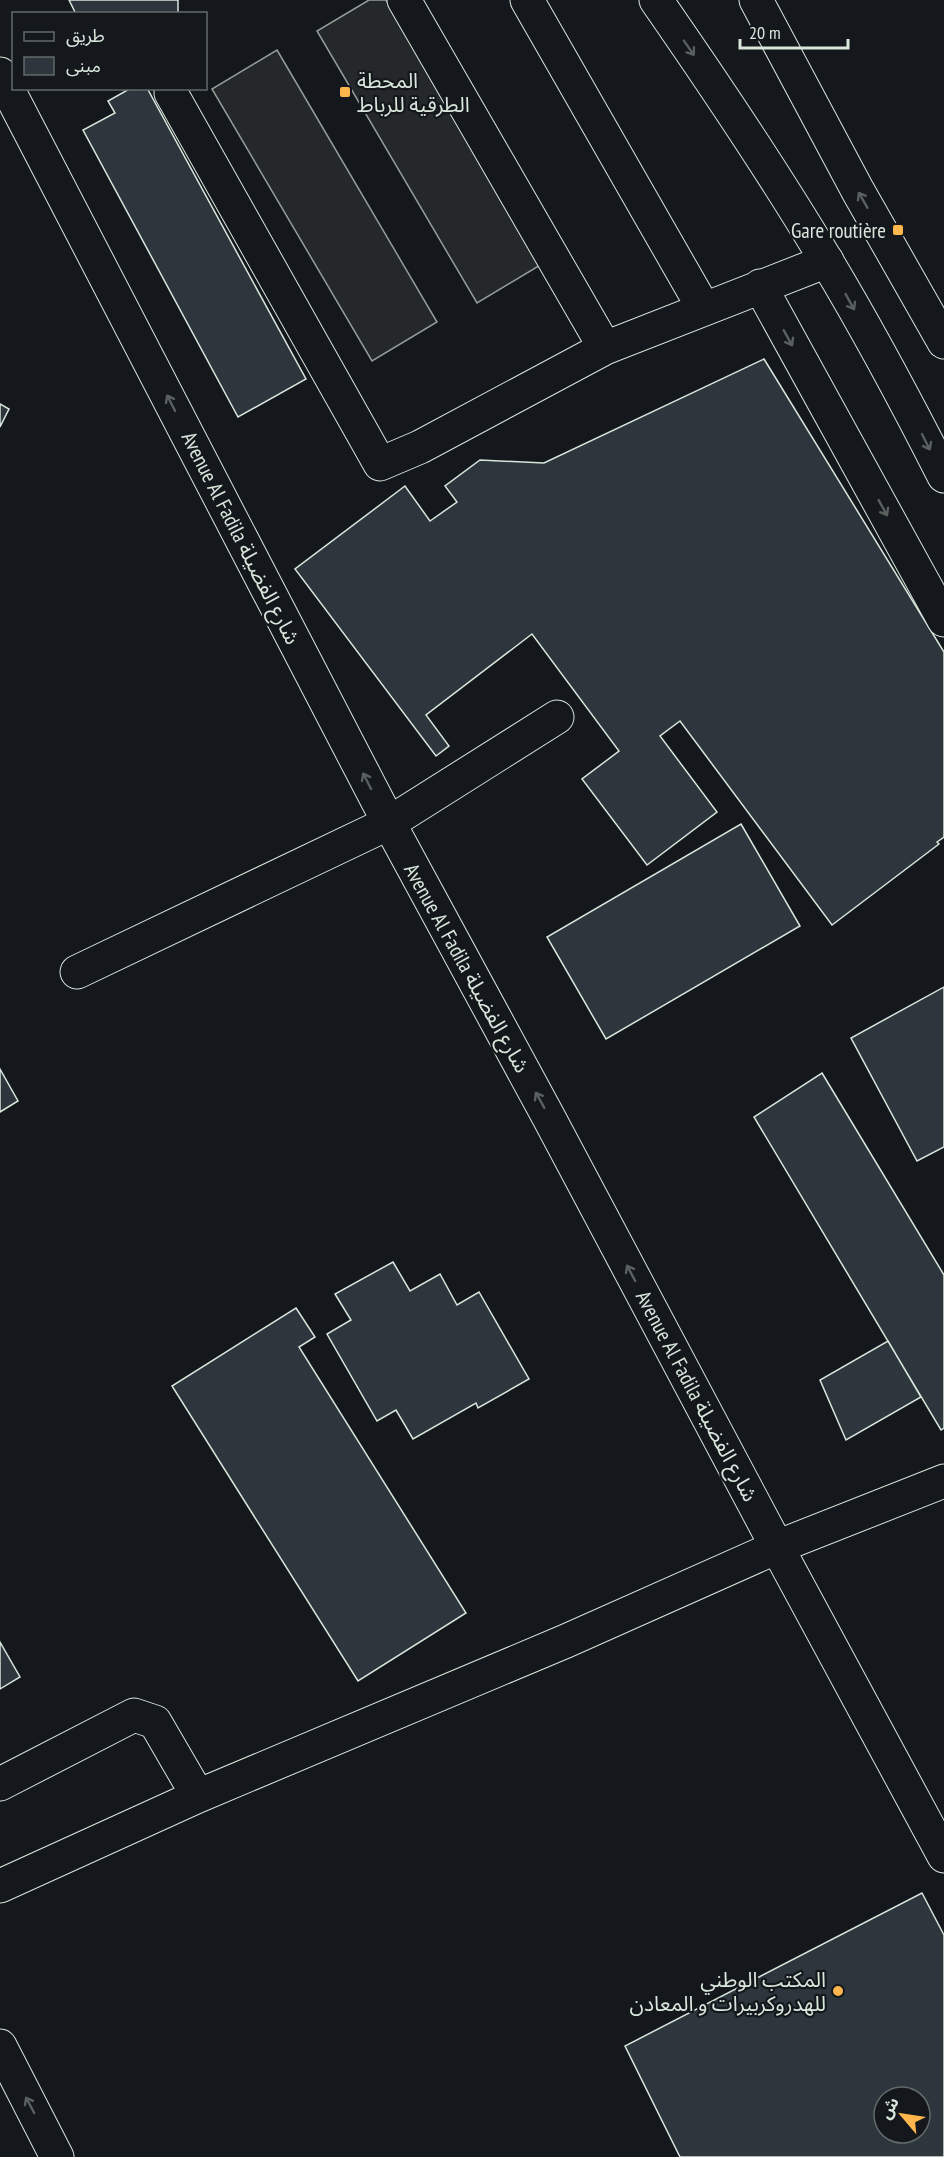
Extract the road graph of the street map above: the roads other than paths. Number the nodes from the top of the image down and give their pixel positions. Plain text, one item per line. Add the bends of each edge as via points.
1 (404, 0) edge
2 (527, 0) edge
3 (656, 0) edge
4 (756, 0) edge
5 (1, 77) edge
6 (171, 93) dead end
7 (827, 261) junction
8 (760, 286) junction
9 (704, 309) junction
10 (939, 321) edge
11 (605, 348) junction
12 (944, 476) edge
13 (944, 620) edge
14 (557, 717) dead end
15 (389, 823) junction
16 (77, 972) dead end
17 (944, 1481) edge
18 (777, 1547) junction
19 (0, 1784) edge
20 (198, 1796) junction
21 (944, 1856) edge
22 (0, 1886) edge
23 (0, 2046) edge
24 (57, 2157) edge

1 - 11 street
2 - 9 street
3 -> 7 street
10 -> 4 street via 858,191
15 -> 5 street, Avenue Al Fadila شارع الفضيلة
6 - 11 street via 380,464 420,447
7 - 8 street
7 -> 12 street
8 - 9 street
8 -> 13 street
9 - 11 street
14 - 15 street
15 - 16 street
18 -> 15 street, Avenue Al Fadila شارع الفضيلة
17 - 18 street
18 - 20 street
18 - 21 street, Avenue Al Fadila شارع الفضيلة
19 - 20 street via 134,1715 155,1722
20 - 22 street
24 -> 23 street

